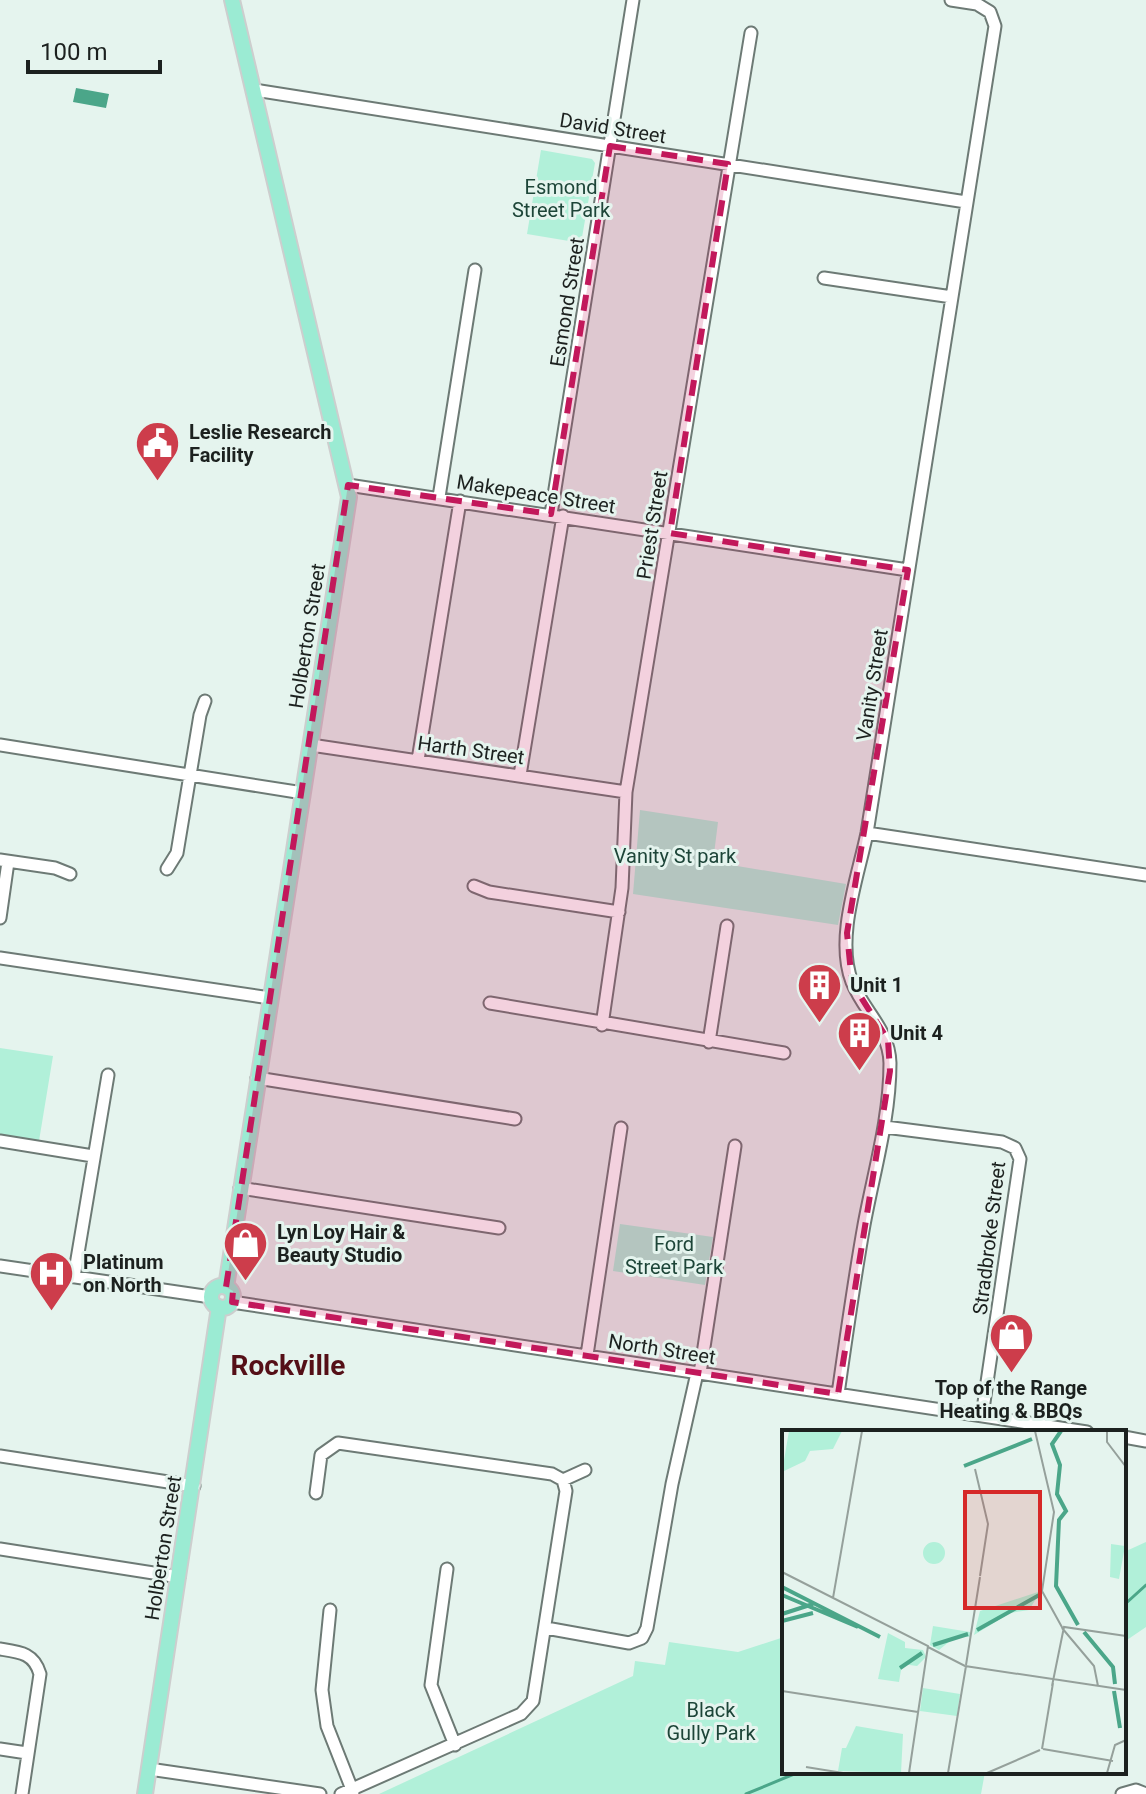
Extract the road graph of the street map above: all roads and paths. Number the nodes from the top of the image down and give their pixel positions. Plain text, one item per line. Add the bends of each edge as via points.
1 (232, 0) edge
2 (633, 0) edge
3 (951, 0) edge
4 (751, 33) dead end
5 (254, 90) junction
6 (610, 146) junction
7 (728, 164) junction
8 (966, 202) junction
9 (475, 270) dead end
10 (824, 278) dead end
11 (952, 297) junction
12 (348, 485) junction
13 (439, 497) junction
14 (460, 501) junction
15 (557, 515) junction
16 (670, 533) junction
17 (908, 570) junction
18 (205, 701) dead end
19 (0, 745) edge
20 (311, 745) junction
21 (418, 760) junction
22 (190, 774) junction
23 (520, 775) junction
24 (626, 792) junction
25 (303, 793) junction
26 (867, 833) junction
27 (4, 861) edge
28 (167, 869) dead end
29 (70, 874) dead end
30 (1146, 875) edge
31 (474, 886) dead end
32 (619, 912) junction
33 (0, 918) edge
34 (727, 926) dead end
35 (0, 958) edge
36 (270, 998) junction
37 (490, 1003) dead end
38 (602, 1025) junction
39 (709, 1042) junction
40 (784, 1053) dead end
41 (108, 1075) dead end
42 (257, 1078) junction
43 (515, 1119) dead end
44 (885, 1127) junction
45 (621, 1128) dead end
46 (0, 1141) edge
47 (735, 1146) dead end
48 (93, 1156) junction
49 (240, 1188) junction
50 (499, 1228) dead end
51 (0, 1266) edge
52 (74, 1277) junction
53 (221, 1302) junction
54 (587, 1355) junction
55 (698, 1373) junction
56 (838, 1394) junction
57 (982, 1416) junction
58 (1074, 1430) edge
59 (1126, 1437) edge
60 (1146, 1441) edge
61 (0, 1456) edge
62 (585, 1470) dead end
63 (563, 1480) junction
64 (194, 1486) junction
65 (316, 1493) dead end
66 (0, 1549) edge
67 (447, 1569) dead end
68 (179, 1577) junction
69 (330, 1610) dead end
70 (546, 1628) junction
71 (0, 1649) edge
72 (455, 1745) junction
73 (0, 1749) edge
74 (27, 1753) junction
75 (149, 1769) junction
76 (347, 1793) edge
77 (22, 1794) edge
78 (145, 1794) edge
79 (320, 1794) edge
80 (1122, 1794) edge
81 (1146, 1794) edge

1 - 5 main road, Holberton Street
2 - 6 street, Esmond Street
3 - 8 street, Vanity Street via 977,4 990,12 995,26
4 - 7 street, Priest Street
5 - 6 street, David Street
5 - 12 main road, Holberton Street
6 - 7 street, David Street
6 - 15 street, Esmond Street
7 - 8 street, David Street
7 - 16 street, Priest Street
8 - 11 street, Vanity Street
9 - 13 street
10 - 11 street
11 - 17 street, Vanity Street
12 - 13 street, Makepeace Street
12 - 20 main road, Holberton Street
13 - 14 street, Makepeace Street
14 - 15 street, Makepeace Street
14 - 21 street
15 - 16 street, Makepeace Street
15 - 23 street, Esmond Street
16 - 17 street, Makepeace Street
16 - 24 street, Priest Street
17 - 26 street, Vanity Street
18 - 22 street
19 - 22 street
20 - 21 street, Harth Street
20 - 25 main road, Holberton Street
21 - 23 street, Harth Street
22 - 25 street
22 - 28 street via 177,853
23 - 24 street, Harth Street
24 - 32 street, Priest Street
25 - 36 main road, Holberton Street
26 - 30 street
26 - 44 street, Vanity Street via 846,956 852,983 888,1040
27 - 29 street
27 - 33 street
31 - 32 street
32 - 38 street, Priest Street
34 - 39 street
35 - 36 street
36 - 42 main road, Holberton Street
37 - 38 street
38 - 39 street
39 - 40 street
41 - 48 street
42 - 43 street
42 - 49 main road, Holberton Street
44 - 56 street, Vanity Street
44 - 57 street, Stradbroke Street via 1002,1142 1015,1148 1020,1159
45 - 54 street
46 - 48 street
47 - 55 street
48 - 52 street
49 - 50 street
49 - 53 main road, Holberton Street via 226,1287 215,1289
51 - 52 street, North Street
52 - 53 street, North Street
53 - 54 street, North Street
53 - 64 main road, Holberton Street
54 - 55 street, North Street
55 - 56 street, North Street
55 - 70 street via 642,1638 629,1643
56 - 57 street, North Street
57 - 58 street, North Street
59 - 60 street
61 - 64 street
62 - 63 street
63 - 65 street via 552,1474 338,1443 321,1455
63 - 70 street via 566,1491
64 - 68 main road, Holberton Street
66 - 68 street
67 - 72 street via 431,1685
68 - 75 main road, Holberton Street
69 - 76 street via 322,1690
70 - 72 street via 533,1701 521,1714
71 - 74 street via 26,1653 37,1662 40,1674
72 - 76 street
73 - 74 street
74 - 77 street
75 - 78 main road, Holberton Street
75 - 79 street
80 - 81 street

